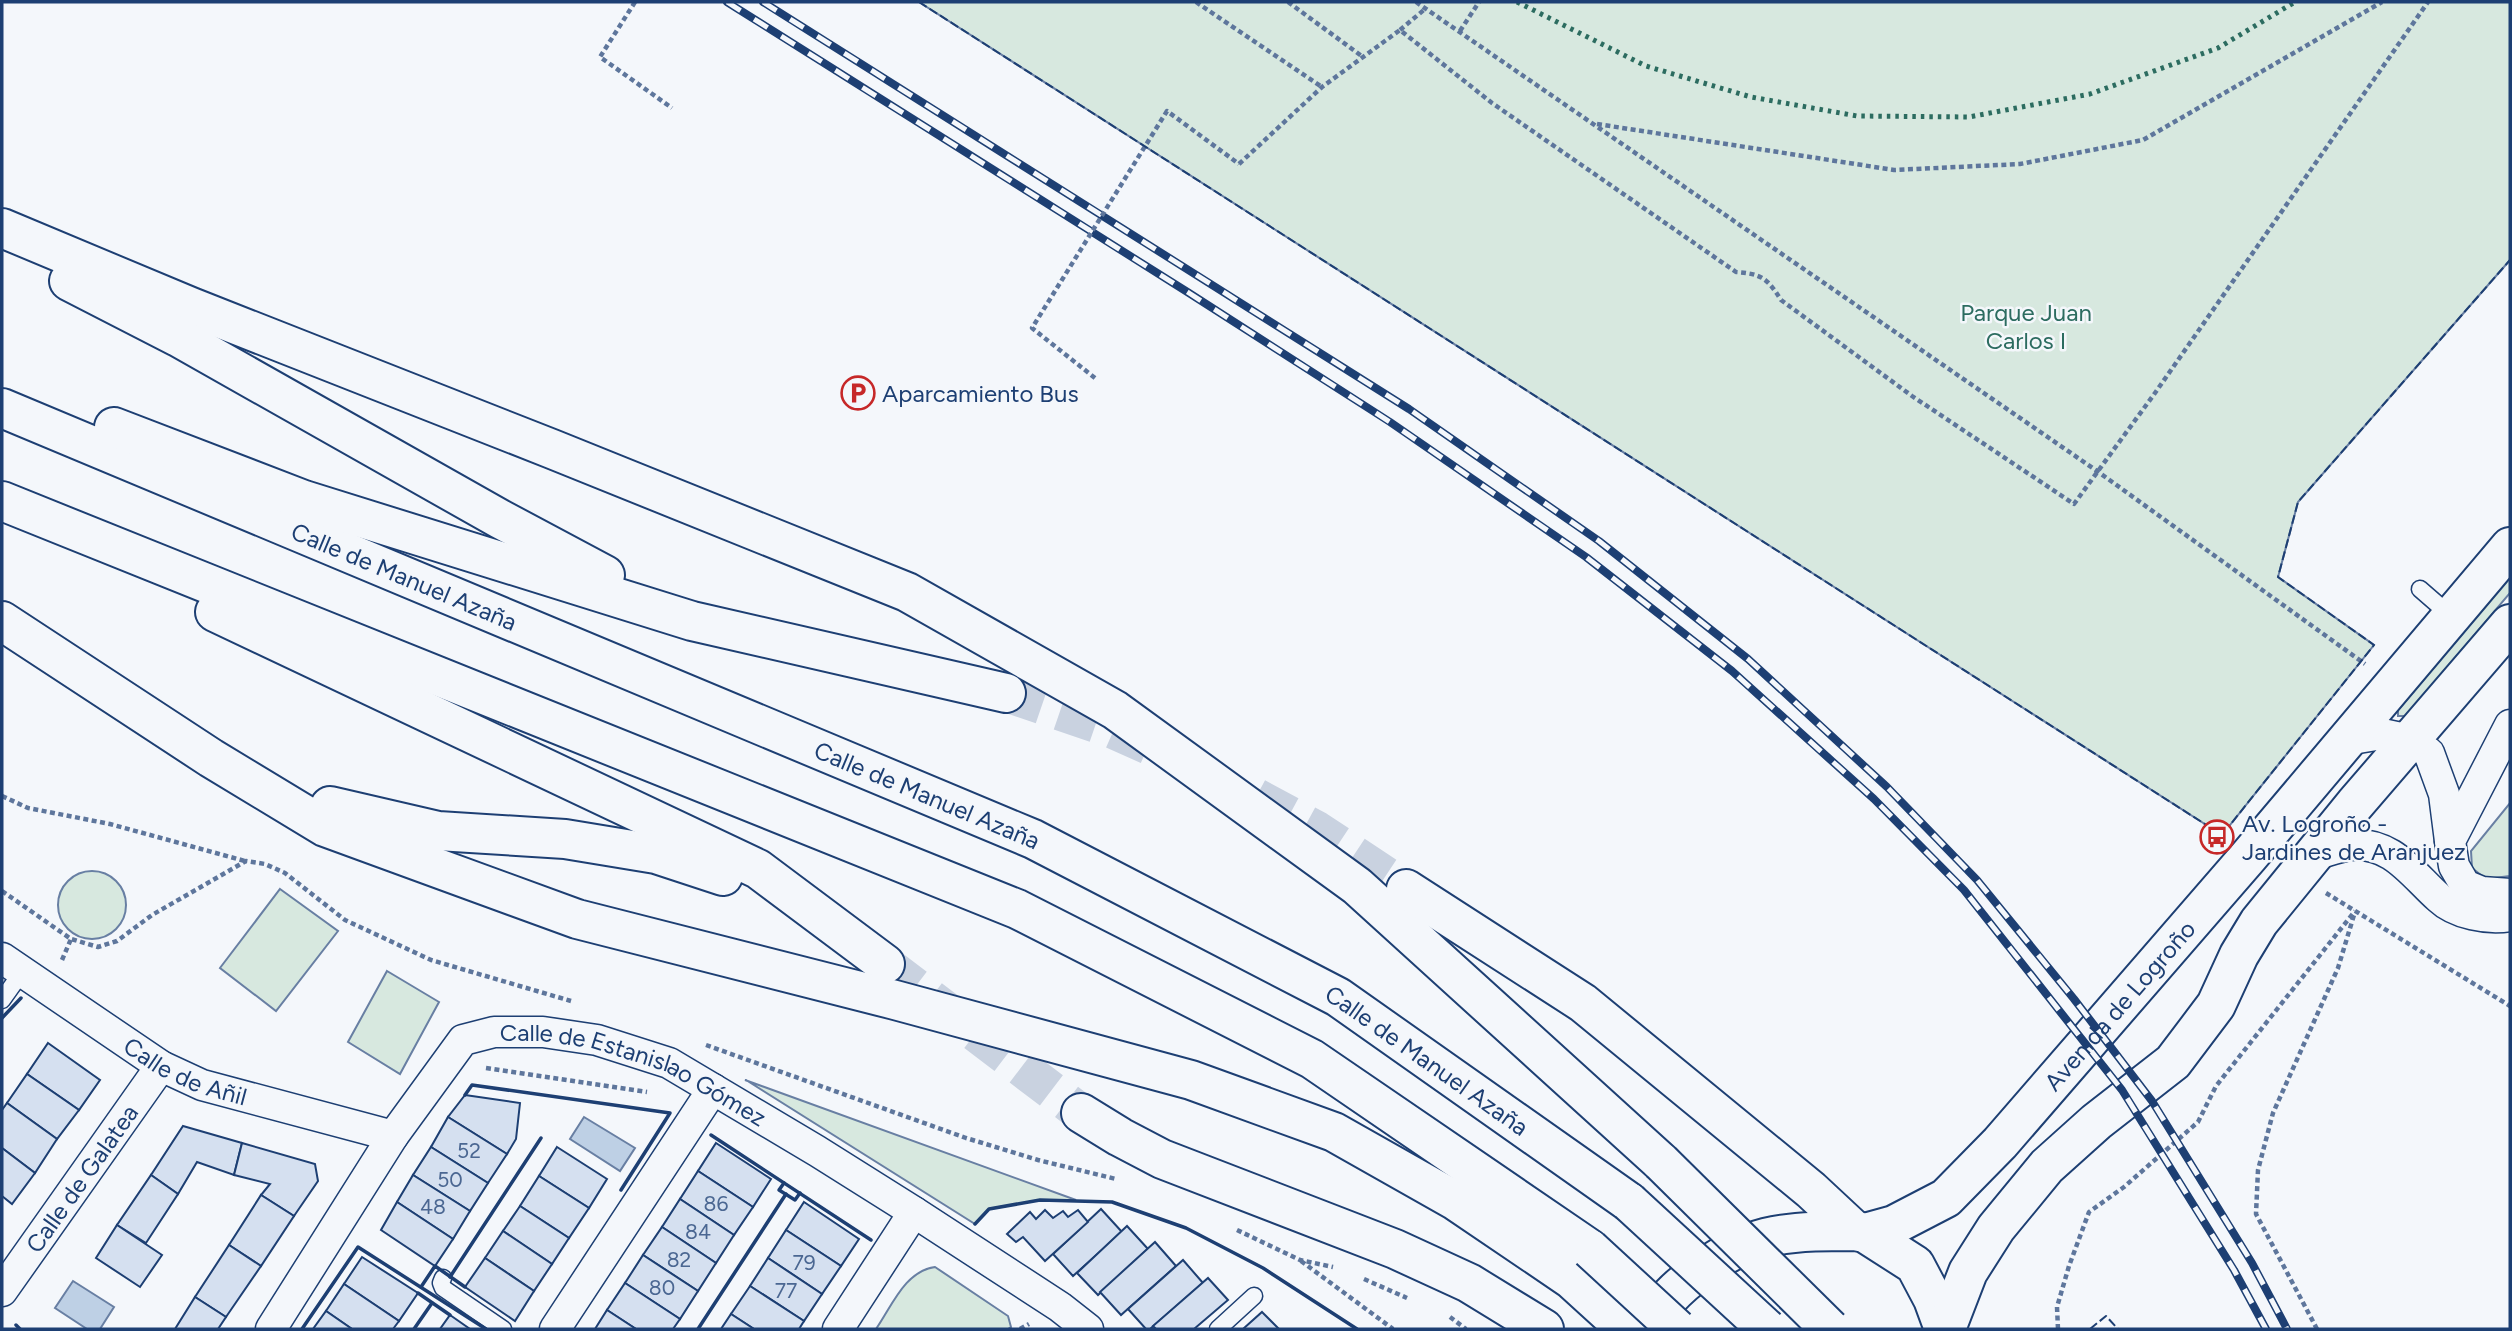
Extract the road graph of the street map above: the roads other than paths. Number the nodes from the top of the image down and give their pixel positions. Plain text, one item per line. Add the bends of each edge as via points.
1 (2, 228) edge
2 (2, 245) edge
3 (2, 384) edge
4 (2, 408) edge
5 (2, 501) edge
6 (2, 510) edge
7 (2510, 547) edge
8 (2420, 589) dead end
9 (2451, 615) junction
10 (2, 621) edge
11 (692, 621) junction
12 (2510, 624) edge
13 (1006, 693) tunnel mouth
14 (2510, 725) edge
15 (2346, 740) junction
16 (2410, 740) junction
17 (211, 758) junction
18 (2450, 841) junction
19 (2314, 870) junction
20 (1406, 889) tunnel mouth
21 (2510, 894) edge
22 (2510, 916) edge
23 (831, 923) junction
24 (885, 964) tunnel mouth
25 (12, 965) edge
26 (2, 1000) edge
27 (161, 1066) junction
28 (713, 1088) junction
29 (1081, 1113) tunnel mouth
30 (393, 1136) junction
31 (914, 1212) junction
32 (1860, 1232) junction
33 (1581, 1264) junction
34 (443, 1278) dead end
35 (2, 1291) edge
36 (1254, 1296) dead end
37 (271, 1329) edge
38 (503, 1329) edge
39 (555, 1329) edge
40 (838, 1329) edge
41 (1088, 1329) edge
42 (1218, 1329) edge
43 (1544, 1329) edge
44 (1626, 1329) edge
45 (1648, 1329) edge
46 (1676, 1329) edge
47 (1767, 1329) edge
48 (1830, 1329) edge
49 (1945, 1329) edge

1 - 48 main road, bridge via 918,598 1115,710 1357,886 1661,1162
2 - 11 main road via 178,337 594,571 683,607
3 - 11 main road via 304,500
4 - 47 main road, Calle de Manuel Azaña, bridge via 1033,839 1338,997 1629,1202
5 - 33 main road via 1017,909 1312,1059
6 - 23 main road via 758,869
7 - 9 main road, Avenida de Logroño
8 - 9 lane
9 - 15 main road, Avenida de Logroño
10 - 17 main road
11 - 13 main road
12 - 16 main road
14 - 18 street
15 - 16 street via 2382,734
15 - 32 main road, Avenida de Logroño via 2000,1143 1946,1198 1894,1225
16 - 18 street via 2429,753 2444,793
16 - 19 main road
17 - 23 main road via 335,808 438,831 565,839 656,854 751,885
17 - 33 main road via 325,827 577,919 1192,1080 1334,1132
18 - 21 street via 2454,866 2465,885 2482,892
19 - 22 street via 2351,845 2381,849 2406,863 2450,905 2467,913
19 - 49 main road via 2259,922 2216,1005 2173,1062 2047,1166 1996,1228 1968,1272
20 - 32 main road via 1583,1003
23 - 24 main road
25 - 26 lane
25 - 27 street, Calle de Añil
27 - 30 street, Calle de Añil via 202,1085
27 - 35 street, Calle de Galatea
28 - 30 street, Calle de Estanislao Gómez via 669,1063 597,1040 543,1032 495,1032 463,1040
28 - 31 street, Calle de Estanislao Gómez
28 - 39 street
29 - 43 main road via 1162,1159 1408,1254 1469,1283
30 - 37 street, Calle de Estanislao Gómez
31 - 40 street
31 - 41 street, Calle de Estanislao Gómez
32 - 45 main road, Avenida de Logroño via 1772,1236 1717,1258 1677,1289
32 - 49 main road via 1915,1265
33 - 44 main road
33 - 46 main road, bridge
34 - 38 lane via 443,1288
36 - 42 lane

